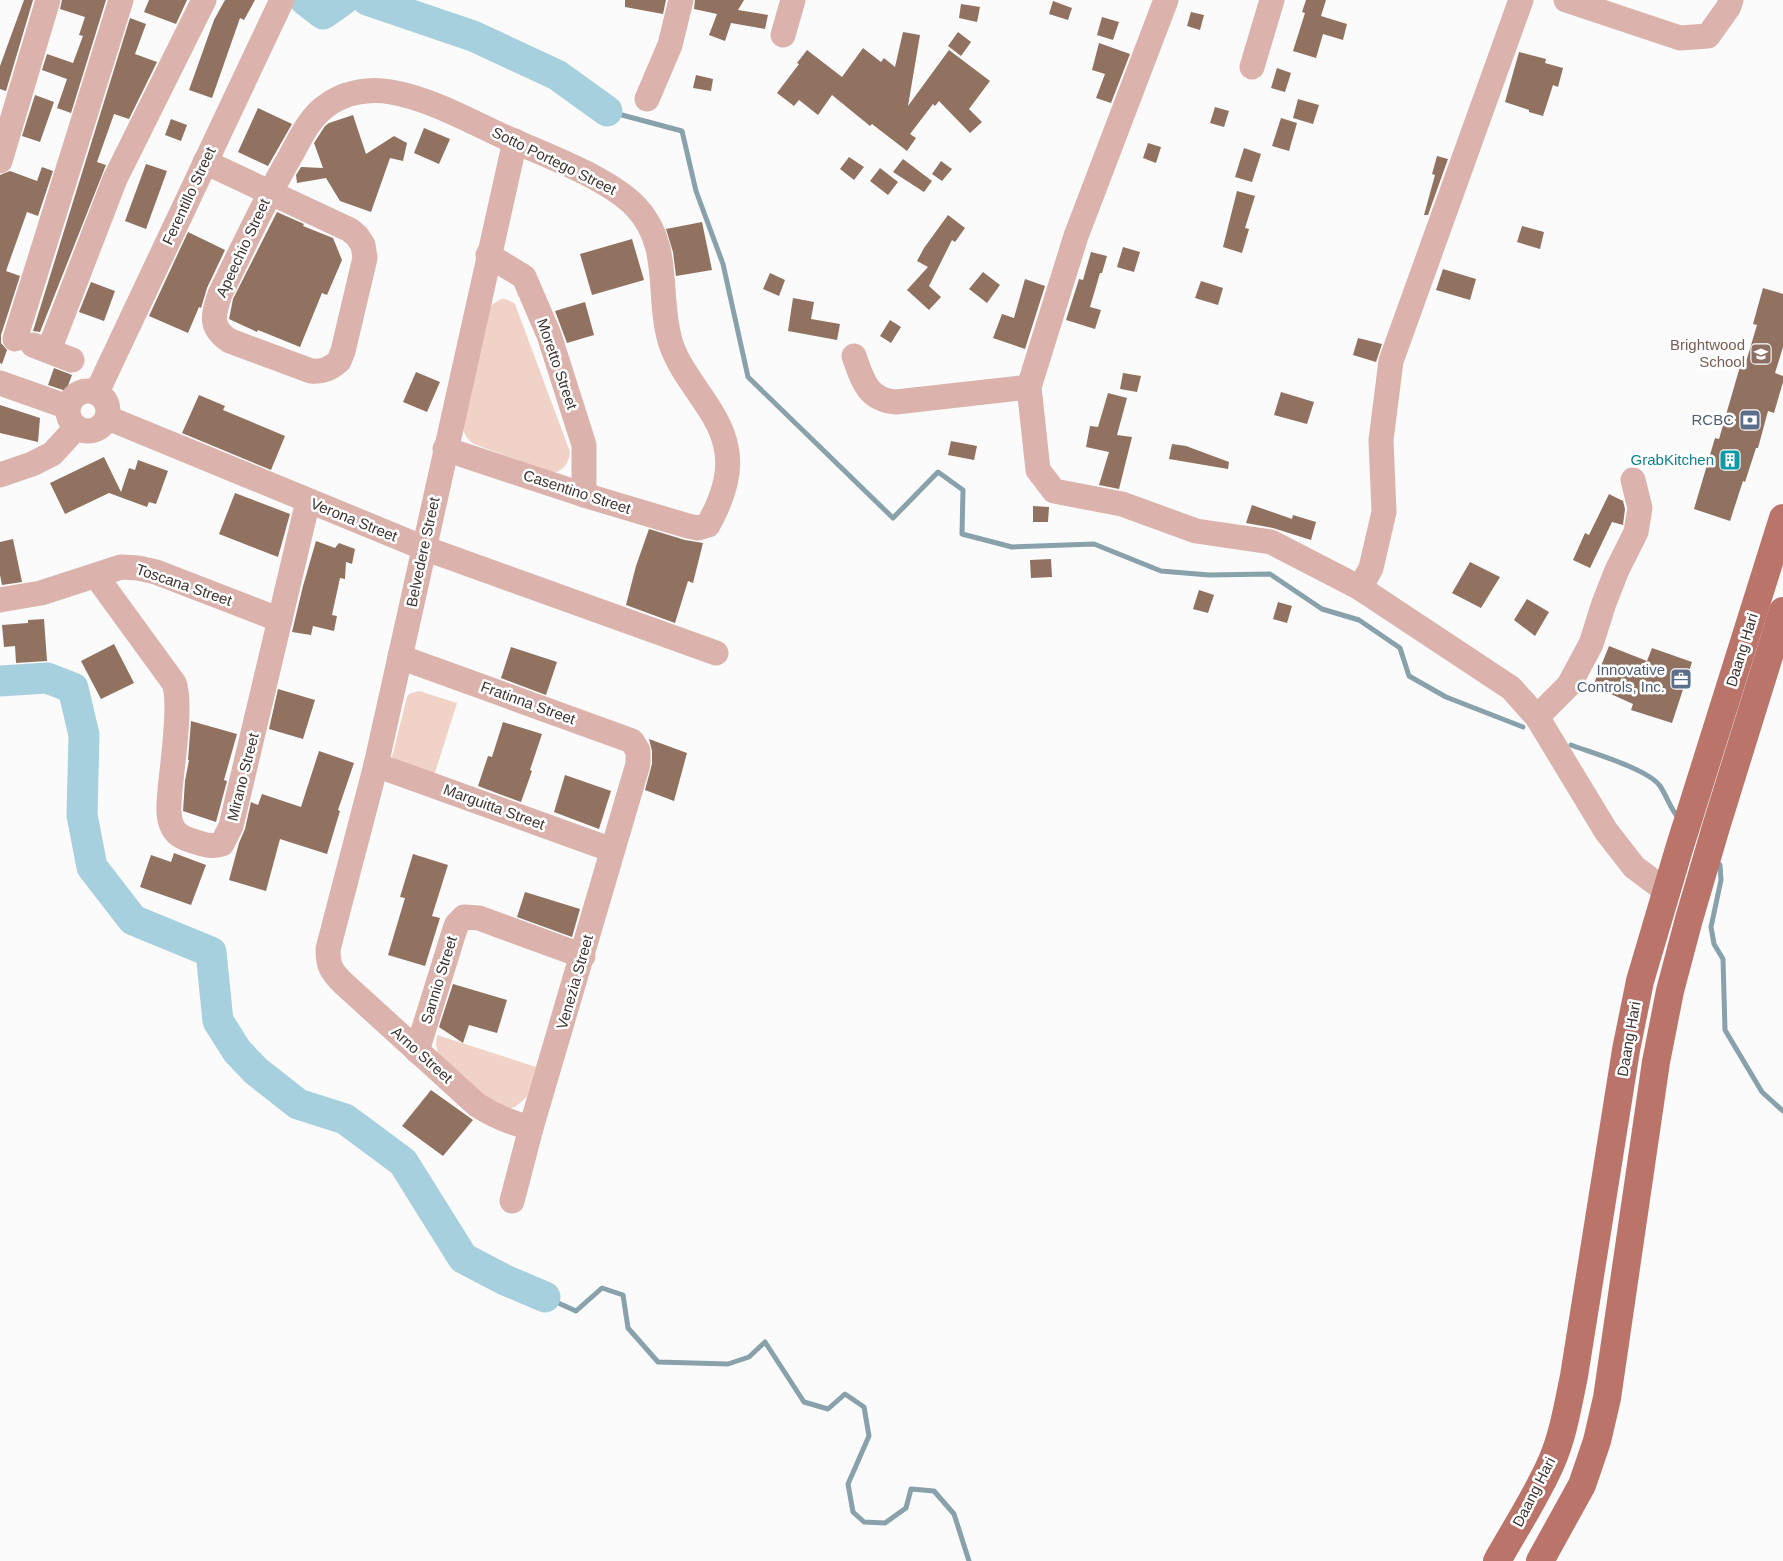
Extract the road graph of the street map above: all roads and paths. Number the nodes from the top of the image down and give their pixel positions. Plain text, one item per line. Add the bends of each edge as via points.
1 (48, 0) edge
2 (121, 0) edge
3 (204, 0) edge
4 (681, 0) edge
5 (793, 0) edge
6 (1166, 0) edge
7 (1272, 0) edge
8 (1521, 0) edge
9 (1566, 0) edge
10 (1731, 0) edge
11 (278, 10) edge
12 (783, 35) dead end
13 (1252, 67) dead end
14 (647, 99) dead end
15 (514, 141) junction
16 (0, 161) edge
17 (205, 162) junction
18 (270, 192) junction
19 (488, 255) junction
20 (7, 337) edge
21 (49, 350) junction
22 (854, 356) dead end
23 (72, 360) dead end
24 (0, 383) edge
25 (1029, 387) junction
26 (97, 392) junction
27 (72, 418) junction
28 (108, 418) junction
29 (446, 449) junction
30 (0, 475) edge
31 (1633, 480) dead end
32 (584, 495) junction
33 (308, 501) junction
34 (1783, 518) edge
35 (708, 525) joint
36 (424, 548) junction
37 (96, 576) junction
38 (1360, 588) junction
39 (0, 600) edge
40 (1783, 611) edge
41 (280, 620) junction
42 (716, 653) dead end
43 (400, 657) junction
44 (1537, 717) junction
45 (638, 764) joint
46 (376, 765) junction
47 (612, 850) junction
48 (1666, 891) junction
49 (583, 956) junction
50 (328, 962) joint
51 (417, 1051) junction
52 (531, 1128) junction
53 (512, 1201) dead end
54 (1496, 1561) edge
55 (1540, 1561) edge

1 - 16 street
2 - 20 street
3 - 21 street via 115,179
4 - 14 street via 670,45
5 - 12 street
6 - 25 street via 1076,236
7 - 13 street
8 - 38 street via 1391,361 1381,440 1384,512 1370,568
9 - 10 street via 1680,38 1708,36
11 - 17 street, Ferentillo Street
15 - 18 street, Sotto Portego Street via 430,103 391,92 367,90 343,96 326,106 310,122
15 - 19 street, Belvedere Street
15 - 35 street, Sotto Portego Street via 618,191 652,228 660,251 667,330 672,345 719,426 726,446 729,467 718,506
17 - 18 street
17 - 26 street, Ferentillo Street
18 - 18 street, Apeechio Street via 350,230 363,245 365,258 343,352 332,368 322,372 230,341 219,333 215,322 220,294
19 - 29 street, Belvedere Street
19 - 32 street, Moretto Street via 524,277 549,335 584,445
20 - 21 street
21 - 23 street
22 - 25 street via 863,382 884,401
24 - 27 street
25 - 38 street via 1038,470 1054,491 1122,504 1196,531 1271,542
26 - 27 street via 88,390 72,399
26 - 28 street via 105,398
27 - 28 street via 83,432 98,430
27 - 30 street via 52,454
28 - 33 street, Verona Street
29 - 32 street, Casentino Street
29 - 36 street, Belvedere Street
31 - 44 street via 1640,508 1636,532 1604,603 1591,644 1569,685
32 - 35 street, Casentino Street via 698,528
33 - 36 street, Verona Street
33 - 41 street, Mirano Street
34 - 48 main road, Daang Hari
36 - 42 street, Verona Street
36 - 43 street, Belvedere Street
37 - 39 street, Toscana Street via 42,593
37 - 41 street, Toscana Street via 121,568 156,572
37 - 41 street, Mirano Street via 177,690 169,818 177,834 205,844 222,844 231,826
38 - 44 street via 1511,688
40 - 55 main road, Daang Hari via 1716,827 1670,991 1597,1441 1582,1485
43 - 45 street, Fratinna Street via 632,741 638,751
43 - 46 street, Belvedere Street
44 - 48 street via 1606,831 1634,867
45 - 47 street, Venezia Street
46 - 47 street, Marguitta Street
46 - 50 street, Belvedere Street via 328,949
47 - 49 street, Venezia Street
48 - 54 main road, Daang Hari via 1640,981 1626,1050 1565,1417 1552,1462
49 - 51 street, Sannio Street via 479,918 464,917 454,932
49 - 52 street, Venezia Street
50 - 51 street, Arno Street via 332,972
51 - 52 street, Arno Street via 477,1105 506,1121
52 - 53 street, Venezia Street

